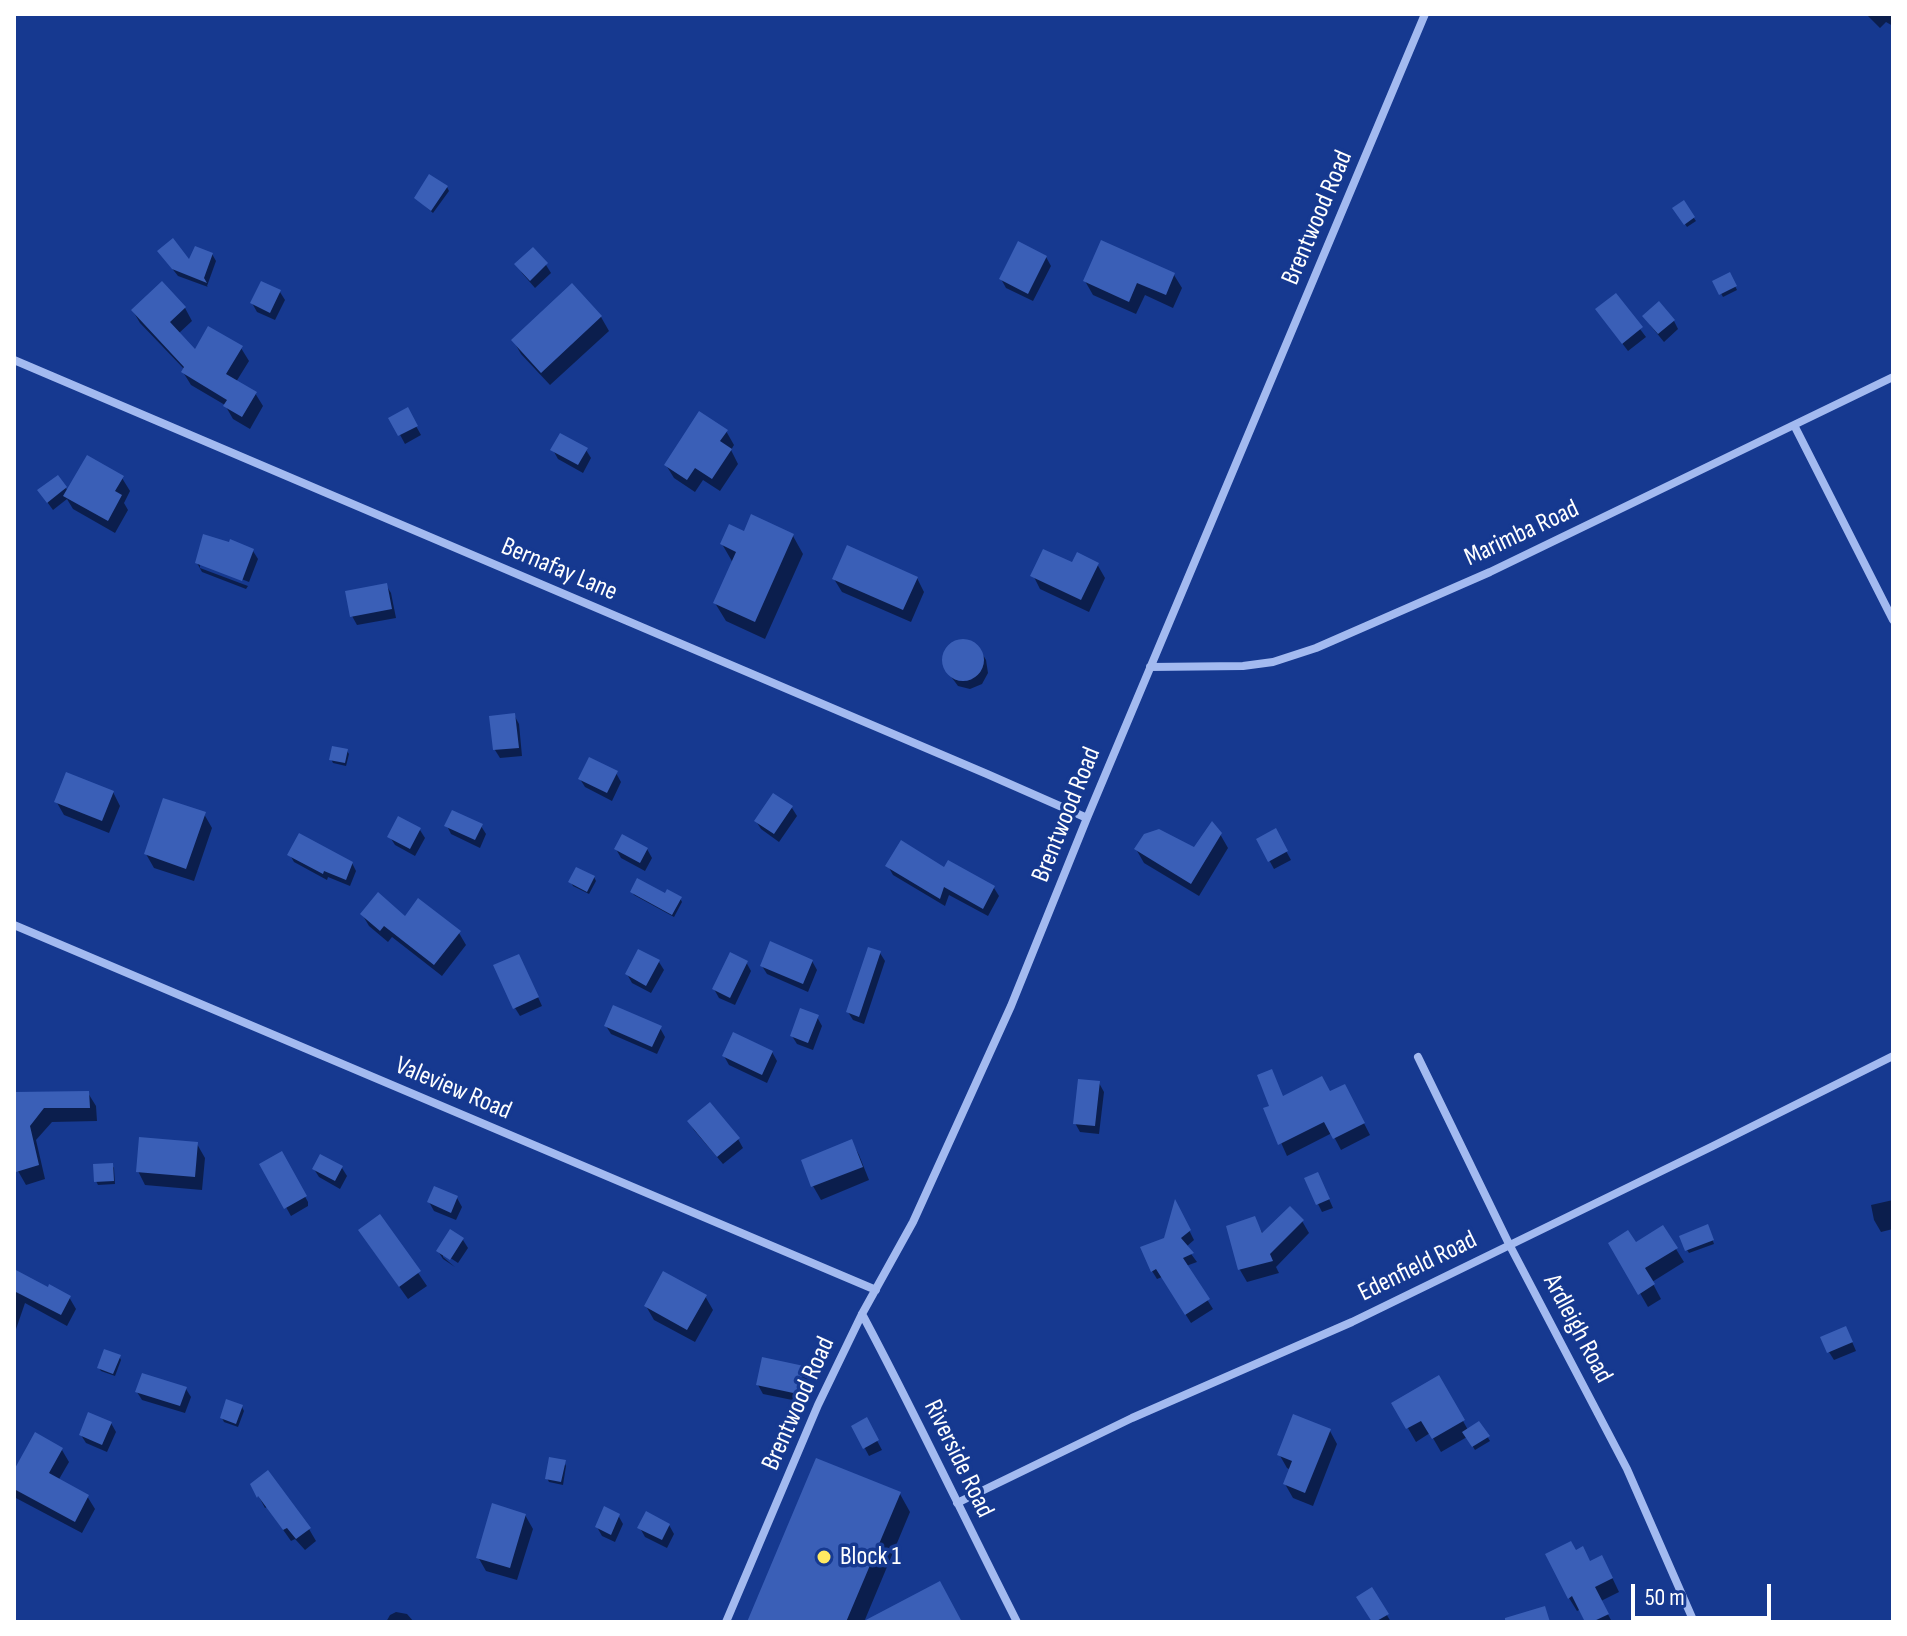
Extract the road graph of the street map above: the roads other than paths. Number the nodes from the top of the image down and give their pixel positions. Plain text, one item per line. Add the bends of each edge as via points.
1 (1425, 14) edge
2 (14, 360) edge
3 (1893, 377) edge
4 (1794, 425) junction
5 (1893, 620) edge
6 (1150, 667) junction
7 (1087, 818) junction
8 (14, 925) edge
9 (1893, 1056) edge
10 (1418, 1057) dead end
11 (1509, 1244) junction
12 (876, 1290) junction
13 (862, 1314) junction
14 (957, 1503) junction
15 (726, 1622) edge
16 (1017, 1622) edge
17 (1694, 1622) edge

1 - 6 street, Brentwood Road
2 - 7 street, Bernafay Lane
3 - 4 street, Marimba Road
4 - 5 street
4 - 6 street, Marimba Road via 1490,572 1316,648 1243,666
6 - 7 street, Brentwood Road
7 - 12 street, Brentwood Road via 1011,1006 913,1222
8 - 12 street, Valeview Road
9 - 11 street, Edenfield Road
10 - 11 street, Ardleigh Road
11 - 14 street, Edenfield Road
11 - 17 street, Ardleigh Road via 1627,1469
12 - 13 street, Brentwood Road
13 - 14 street, Riverside Road
13 - 15 street, Brentwood Road
14 - 16 street, Riverside Road

